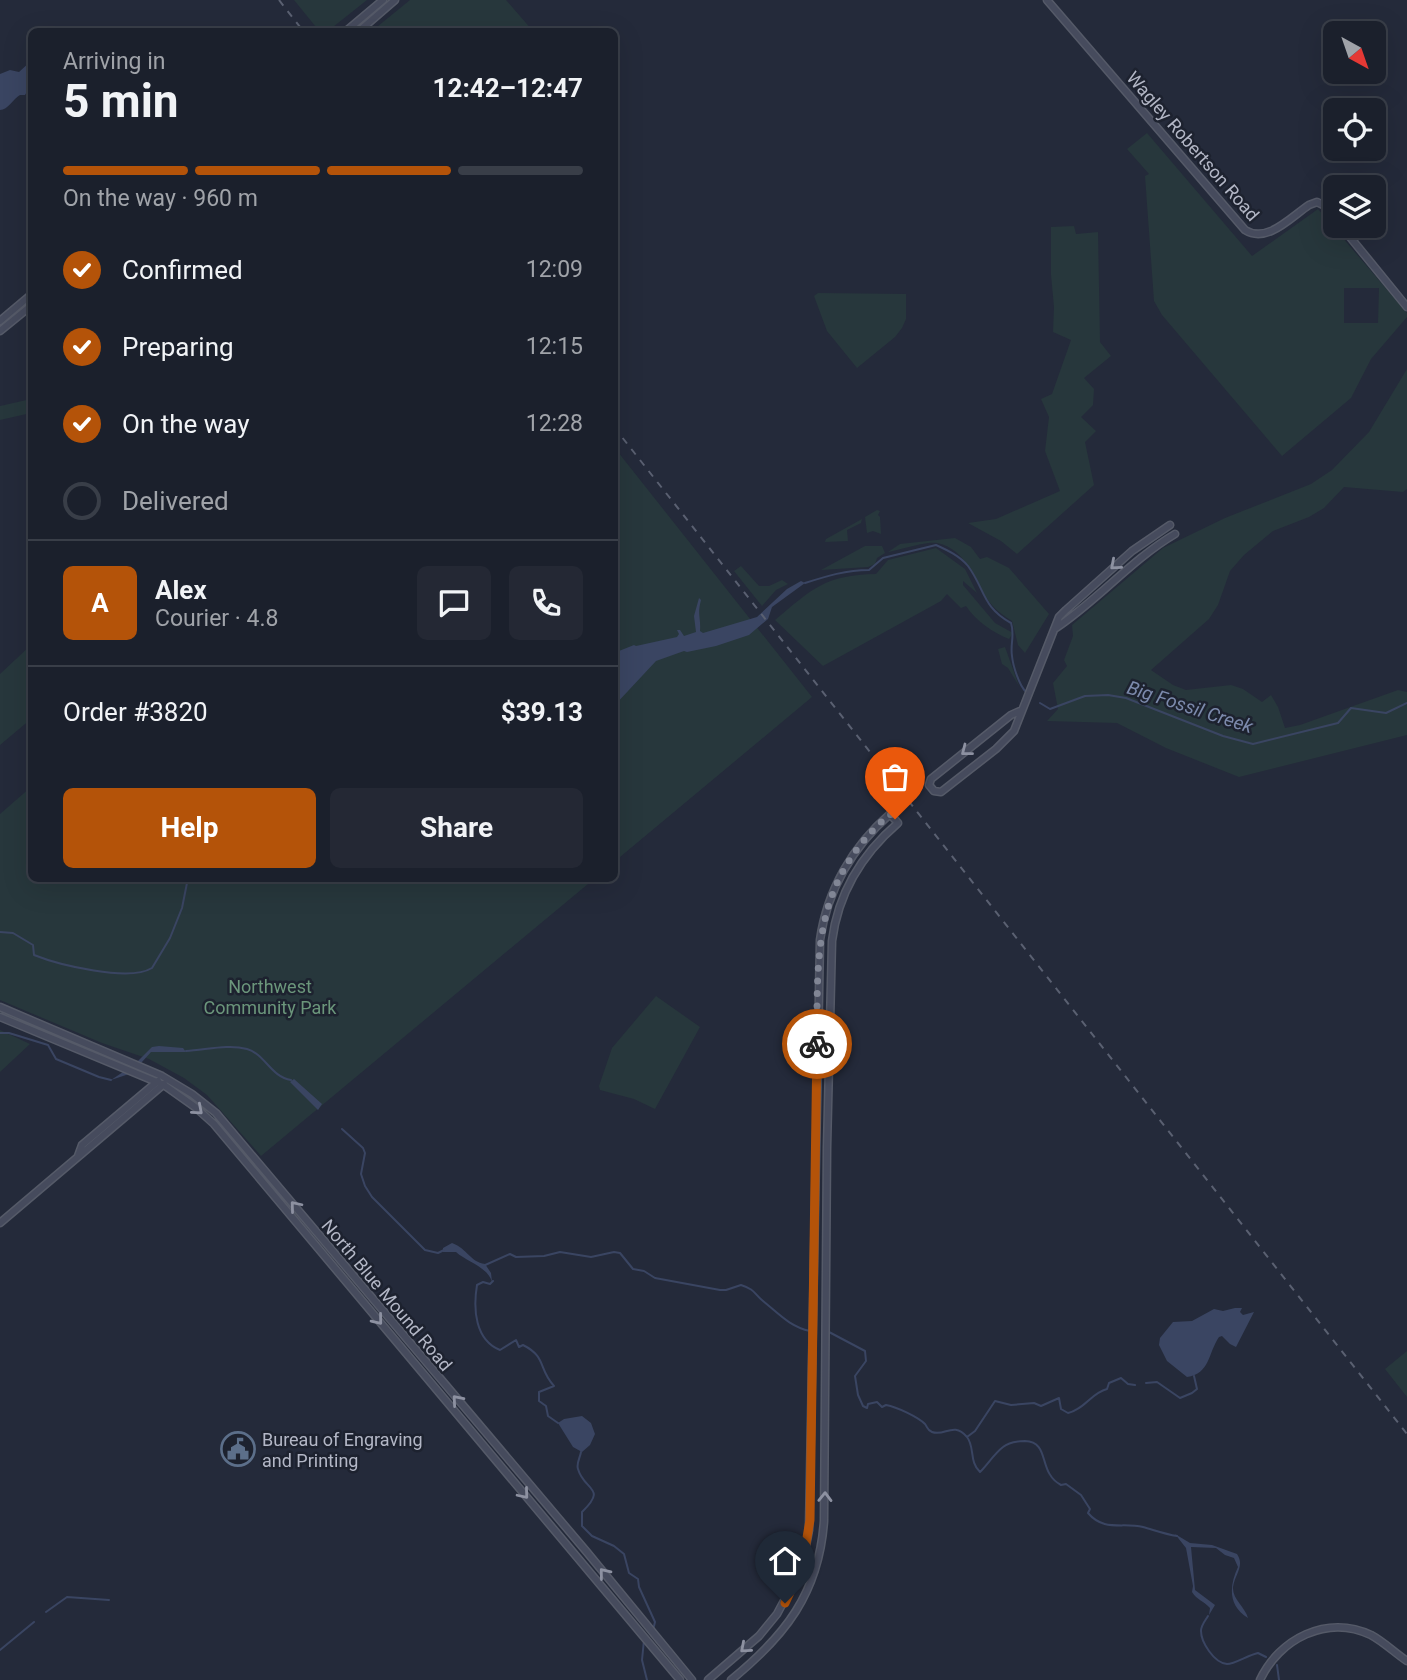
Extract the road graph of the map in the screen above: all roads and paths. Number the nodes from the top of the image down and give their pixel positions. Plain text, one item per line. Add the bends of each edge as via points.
1 (383, 0) edge
2 (396, 0) edge
3 (1047, 0) edge
4 (350, 28) edge
5 (363, 28) edge
6 (1323, 205) edge
7 (1351, 238) edge
8 (28, 298) edge
9 (1407, 307) edge
10 (28, 308) edge
11 (0, 327) edge
12 (1170, 525) dead end
13 (1175, 534) dead end
14 (1056, 628) junction
15 (1020, 711) junction
16 (0, 1007) edge
17 (0, 1017) edge
18 (118, 1061) junction
19 (159, 1079) junction
20 (167, 1083) junction
21 (77, 1158) junction
22 (0, 1223) edge
23 (1407, 1661) edge
24 (680, 1680) edge
25 (692, 1680) edge
26 (708, 1680) edge
27 (731, 1680) edge
28 (1260, 1680) edge

1 - 4 street
2 - 5 street
3 - 6 street, Wagley Robertson Road via 1245,230 1267,233 1315,203
7 - 9 street
8 - 11 street
10 - 11 street
12 -> 14 street via 1069,606
13 - 14 street
14 - 15 street
15 -> 15 street via 931,779 934,791 941,792 996,749 1014,731
16 - 18 street, North Blue Mound Road
17 - 18 street, North Blue Mound Road
18 - 19 street, North Blue Mound Road
19 - 20 street, North Blue Mound Road
19 - 21 street via 82,1145
20 - 21 street
20 -> 24 street, North Blue Mound Road via 214,1124
25 -> 20 street, North Blue Mound Road via 231,1129 205,1104
21 - 22 street
23 - 28 street via 1370,1635 1328,1628 1288,1644
27 -> 26 street via 787,1627 808,1590 822,1546 832,941 838,907 854,874 898,823 890,814 846,865 825,911 820,940 814,1358 806,1553 778,1614

